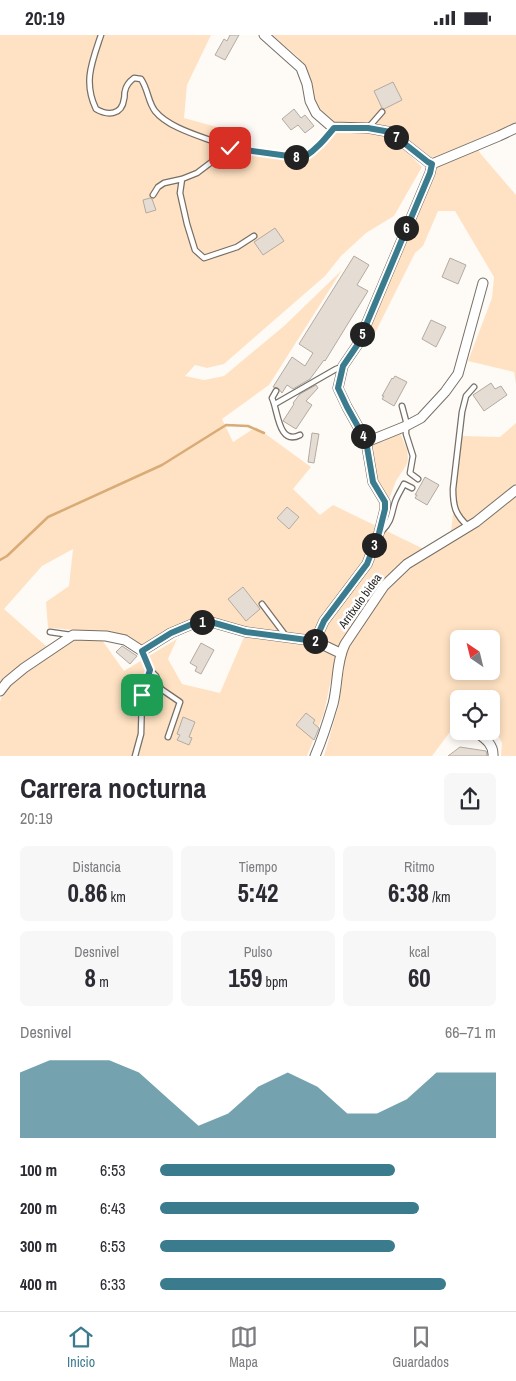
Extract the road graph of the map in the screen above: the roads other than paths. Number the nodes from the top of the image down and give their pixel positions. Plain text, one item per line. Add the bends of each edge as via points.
1 (101, 35) edge
2 (264, 35) edge
3 (382, 112) dead end
4 (334, 128) junction
5 (368, 128) junction
6 (516, 128) edge
7 (230, 148) junction
8 (432, 164) junction
9 (182, 179) junction
10 (153, 195) dead end
11 (254, 236) dead end
12 (483, 283) dead end
13 (343, 366) junction
14 (474, 387) dead end
15 (276, 391) dead end
16 (275, 404) junction
17 (402, 406) dead end
18 (406, 426) junction
19 (300, 435) dead end
20 (366, 441) junction
21 (418, 479) dead end
22 (412, 488) dead end
23 (516, 490) edge
24 (469, 527) junction
25 (379, 533) junction
26 (262, 604) dead end
27 (50, 632) dead end
28 (73, 635) junction
29 (287, 637) junction
30 (315, 641) junction
31 (142, 651) junction
32 (340, 653) junction
33 (150, 670) junction
34 (0, 691) edge
35 (168, 737) dead end
36 (485, 740) edge
37 (135, 756) edge
38 (315, 756) edge
39 (493, 756) edge

1 - 7 lane via 93,55 89,82 96,109 103,113 120,109 129,82 134,78 141,79 151,104 162,118
2 - 4 street via 301,68 316,113
3 - 5 lane
4 - 5 street
4 - 7 lane via 303,158
5 - 8 street via 390,132
6 - 8 street
7 - 9 lane via 197,173
8 - 13 street via 358,344
9 - 10 lane via 164,183
9 - 11 lane via 180,193 195,250 204,258 237,247
12 - 18 street via 458,374 421,418
13 - 16 lane
13 - 20 street via 338,388
14 - 24 lane via 466,396 462,412 453,489 456,512
15 - 16 lane via 272,398
16 - 19 lane via 286,437
17 - 18 lane
18 - 20 street
18 - 21 lane via 413,456 410,473
20 - 25 street via 373,482 385,502
22 - 25 lane via 404,484 389,523
23 - 24 street, Arritxulo bidea
24 - 32 street, Arritxulo bidea via 407,564 384,586
25 - 30 street via 367,564 324,621
26 - 29 lane
27 - 28 lane
28 - 31 street via 125,640
28 - 34 street via 24,667
29 - 30 street
29 - 31 street via 197,622
30 - 32 street
31 - 33 lane
32 - 38 street, Arritxulo bidea via 333,704
33 - 35 lane via 162,689 180,702
33 - 37 lane via 142,695 141,734
36 - 39 street via 494,750

